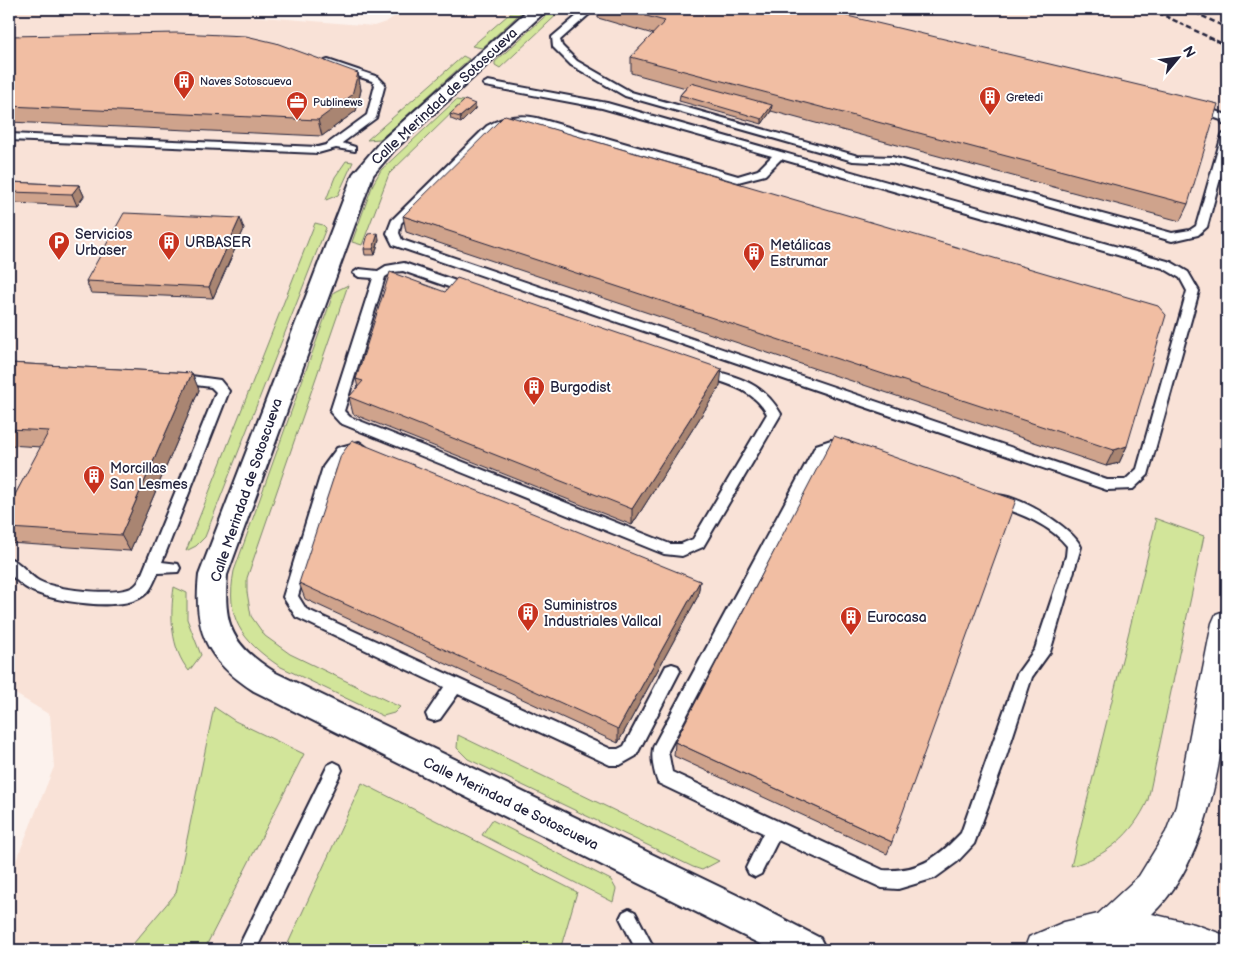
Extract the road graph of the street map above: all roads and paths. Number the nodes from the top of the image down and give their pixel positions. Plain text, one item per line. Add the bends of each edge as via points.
1 (538, 9) edge
2 (590, 9) edge
3 (319, 60) edge
4 (488, 84) dead end
5 (1191, 107) edge
6 (1227, 122) edge
7 (1227, 135) edge
8 (9, 137) edge
9 (334, 144) junction
10 (351, 149) dead end
11 (778, 155) junction
12 (359, 274) dead end
13 (380, 276) junction
14 (485, 296) edge
15 (690, 367) edge
16 (164, 379) edge
17 (374, 452) edge
18 (862, 452) edge
19 (987, 496) edge
20 (9, 564) edge
21 (153, 567) junction
22 (173, 568) dead end
23 (1227, 623) edge
24 (672, 670) dead end
25 (456, 684) junction
26 (434, 714) dead end
27 (334, 770) dead end
28 (774, 829) junction
29 (755, 868) dead end
30 (629, 918) dead end
31 (1108, 929) junction
32 (810, 949) edge
33 (246, 950) edge
34 (646, 950) edge
35 (1042, 950) edge
36 (1216, 950) edge

1 - 32 street, Calle Merindad de Sotoscueva via 381,152 363,174 213,575 210,598 215,632 233,658 265,682
2 - 7 lane via 555,39 555,44 562,53 604,82 628,94 857,159 892,160 1172,237 1194,233 1201,227
3 - 9 lane via 375,78 380,84 372,116
4 - 11 lane via 603,105
5 - 6 lane via 1210,111
8 - 9 lane via 318,150
9 - 10 lane
11 - 11 lane via 1167,265 1184,275 1193,291 1143,471 1128,485 1107,485 397,242 393,233 396,222 503,120 533,120 738,178 754,178 769,168
12 - 13 lane
13 - 14 lane via 390,269 404,267
13 - 15 lane via 337,412 345,420 669,550 682,550 698,543 774,414 759,392
16 - 21 lane via 203,381 215,384 223,391
17 - 25 lane via 355,447 342,452 330,467 290,597 301,613
18 - 28 lane via 844,445 831,445 821,450 660,750 664,777
19 - 28 lane via 1014,505 1065,533 1074,551 1042,652 1026,674 968,838 929,872 898,880 882,879
20 - 21 lane via 34,586 68,594 118,598 137,592 147,582
21 - 22 lane
23 - 31 main road via 1193,806 1180,840 1152,889
24 - 25 lane via 630,750 620,757 610,757
25 - 26 lane
27 - 33 lane
28 - 29 lane
30 - 34 lane
31 - 35 main road via 1074,936
31 - 36 main road via 1144,929 1181,937

